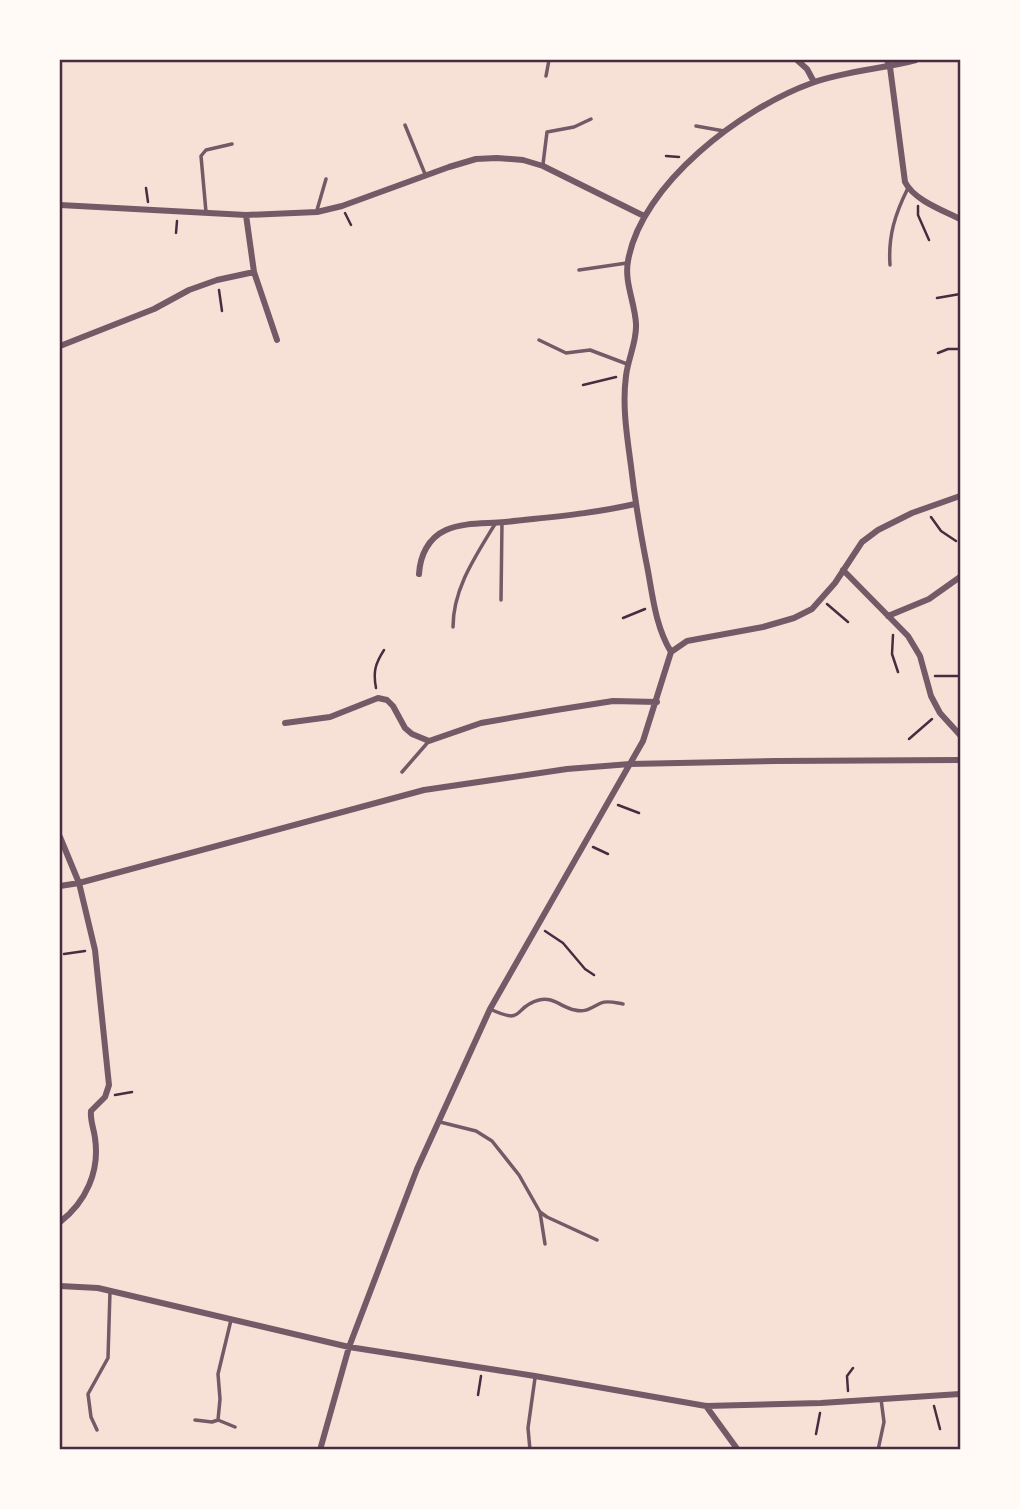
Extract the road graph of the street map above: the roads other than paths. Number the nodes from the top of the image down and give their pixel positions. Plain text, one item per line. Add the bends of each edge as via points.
1 (549, 60) edge
2 (797, 60) edge
3 (916, 60) edge
4 (889, 63) edge
5 (546, 76) dead end
6 (814, 82) junction
7 (591, 119) dead end
8 (405, 125) dead end
9 (696, 126) dead end
10 (724, 131) junction
11 (232, 145) dead end
12 (543, 166) junction
13 (425, 174) junction
14 (326, 179) dead end
15 (908, 188) junction
16 (60, 205) edge
17 (206, 212) junction
18 (317, 212) junction
19 (246, 215) junction
20 (644, 216) junction
21 (961, 219) edge
22 (627, 263) junction
23 (890, 265) dead end
24 (579, 270) dead end
25 (254, 271) junction
26 (277, 340) dead end
27 (539, 340) dead end
28 (60, 346) edge
29 (629, 365) junction
30 (961, 496) edge
31 (635, 504) junction
32 (499, 523) junction
33 (843, 570) junction
34 (419, 575) dead end
35 (961, 577) edge
36 (501, 600) dead end
37 (888, 616) junction
38 (453, 627) dead end
39 (671, 652) junction
40 (657, 702) junction
41 (285, 723) dead end
42 (961, 735) edge
43 (429, 741) junction
44 (961, 760) edge
45 (630, 764) junction
46 (402, 772) dead end
47 (60, 837) edge
48 (79, 883) junction
49 (60, 886) edge
50 (623, 1004) dead end
51 (490, 1009) junction
52 (438, 1122) junction
53 (540, 1212) junction
54 (60, 1222) edge
55 (597, 1240) dead end
56 (545, 1244) dead end
57 (60, 1286) edge
58 (110, 1291) junction
59 (231, 1320) junction
60 (349, 1347) junction
61 (536, 1376) junction
62 (961, 1394) edge
63 (881, 1399) junction
64 (706, 1406) junction
65 (195, 1420) dead end
66 (218, 1420) junction
67 (235, 1426) dead end
68 (97, 1430) dead end
69 (320, 1450) edge
70 (530, 1450) edge
71 (738, 1450) edge
72 (878, 1450) edge

1 - 5 lane
2 - 6 street
3 - 4 street
4 - 6 street
4 - 15 street
6 - 10 street via 752,111
7 - 12 lane via 547,132
8 - 13 lane
9 - 10 lane
10 - 20 street
11 - 17 lane via 206,150 201,156
12 - 13 street via 523,160 476,159
12 - 20 street
13 - 18 street
14 - 18 lane
15 - 21 street
15 - 23 lane via 890,232
16 - 17 street
17 - 19 street
18 - 19 street
19 - 25 street
20 - 22 street
22 - 24 lane
22 - 29 street via 636,325
25 - 26 street
25 - 28 street via 189,290
27 - 29 lane via 566,353 590,350
29 - 31 street via 625,417
30 - 33 street via 878,530 862,542
31 - 32 street
31 - 39 street via 658,627
32 - 34 street via 446,530 424,551
32 - 36 lane
32 - 38 lane via 461,584
33 - 37 street
33 - 39 street via 822,600 794,618 687,641
35 - 37 street via 929,599
37 - 42 street via 908,636 940,713
39 - 40 street
40 - 43 street via 613,701 531,714 481,723
40 - 45 street
41 - 43 street via 330,717 377,698 393,706 412,734
43 - 46 lane
44 - 45 street
45 - 48 street via 424,790
45 - 51 street
47 - 48 street
48 - 49 street
48 - 54 street via 95,950 109,1085 105,1097 91,1111 97,1156 94,1175
50 - 51 lane via 609,1002 585,1011 539,1000 513,1017
51 - 52 street
52 - 53 lane via 477,1131 492,1141
52 - 60 street
53 - 55 lane
53 - 56 lane
57 - 58 street
58 - 59 street
58 - 68 lane via 108,1358 88,1394
59 - 60 street
59 - 66 lane via 218,1374
60 - 61 street
60 - 69 street
61 - 64 street
61 - 70 lane via 528,1427
62 - 63 street
63 - 64 street
63 - 72 lane via 884,1422
64 - 71 street
65 - 66 lane
66 - 67 lane

